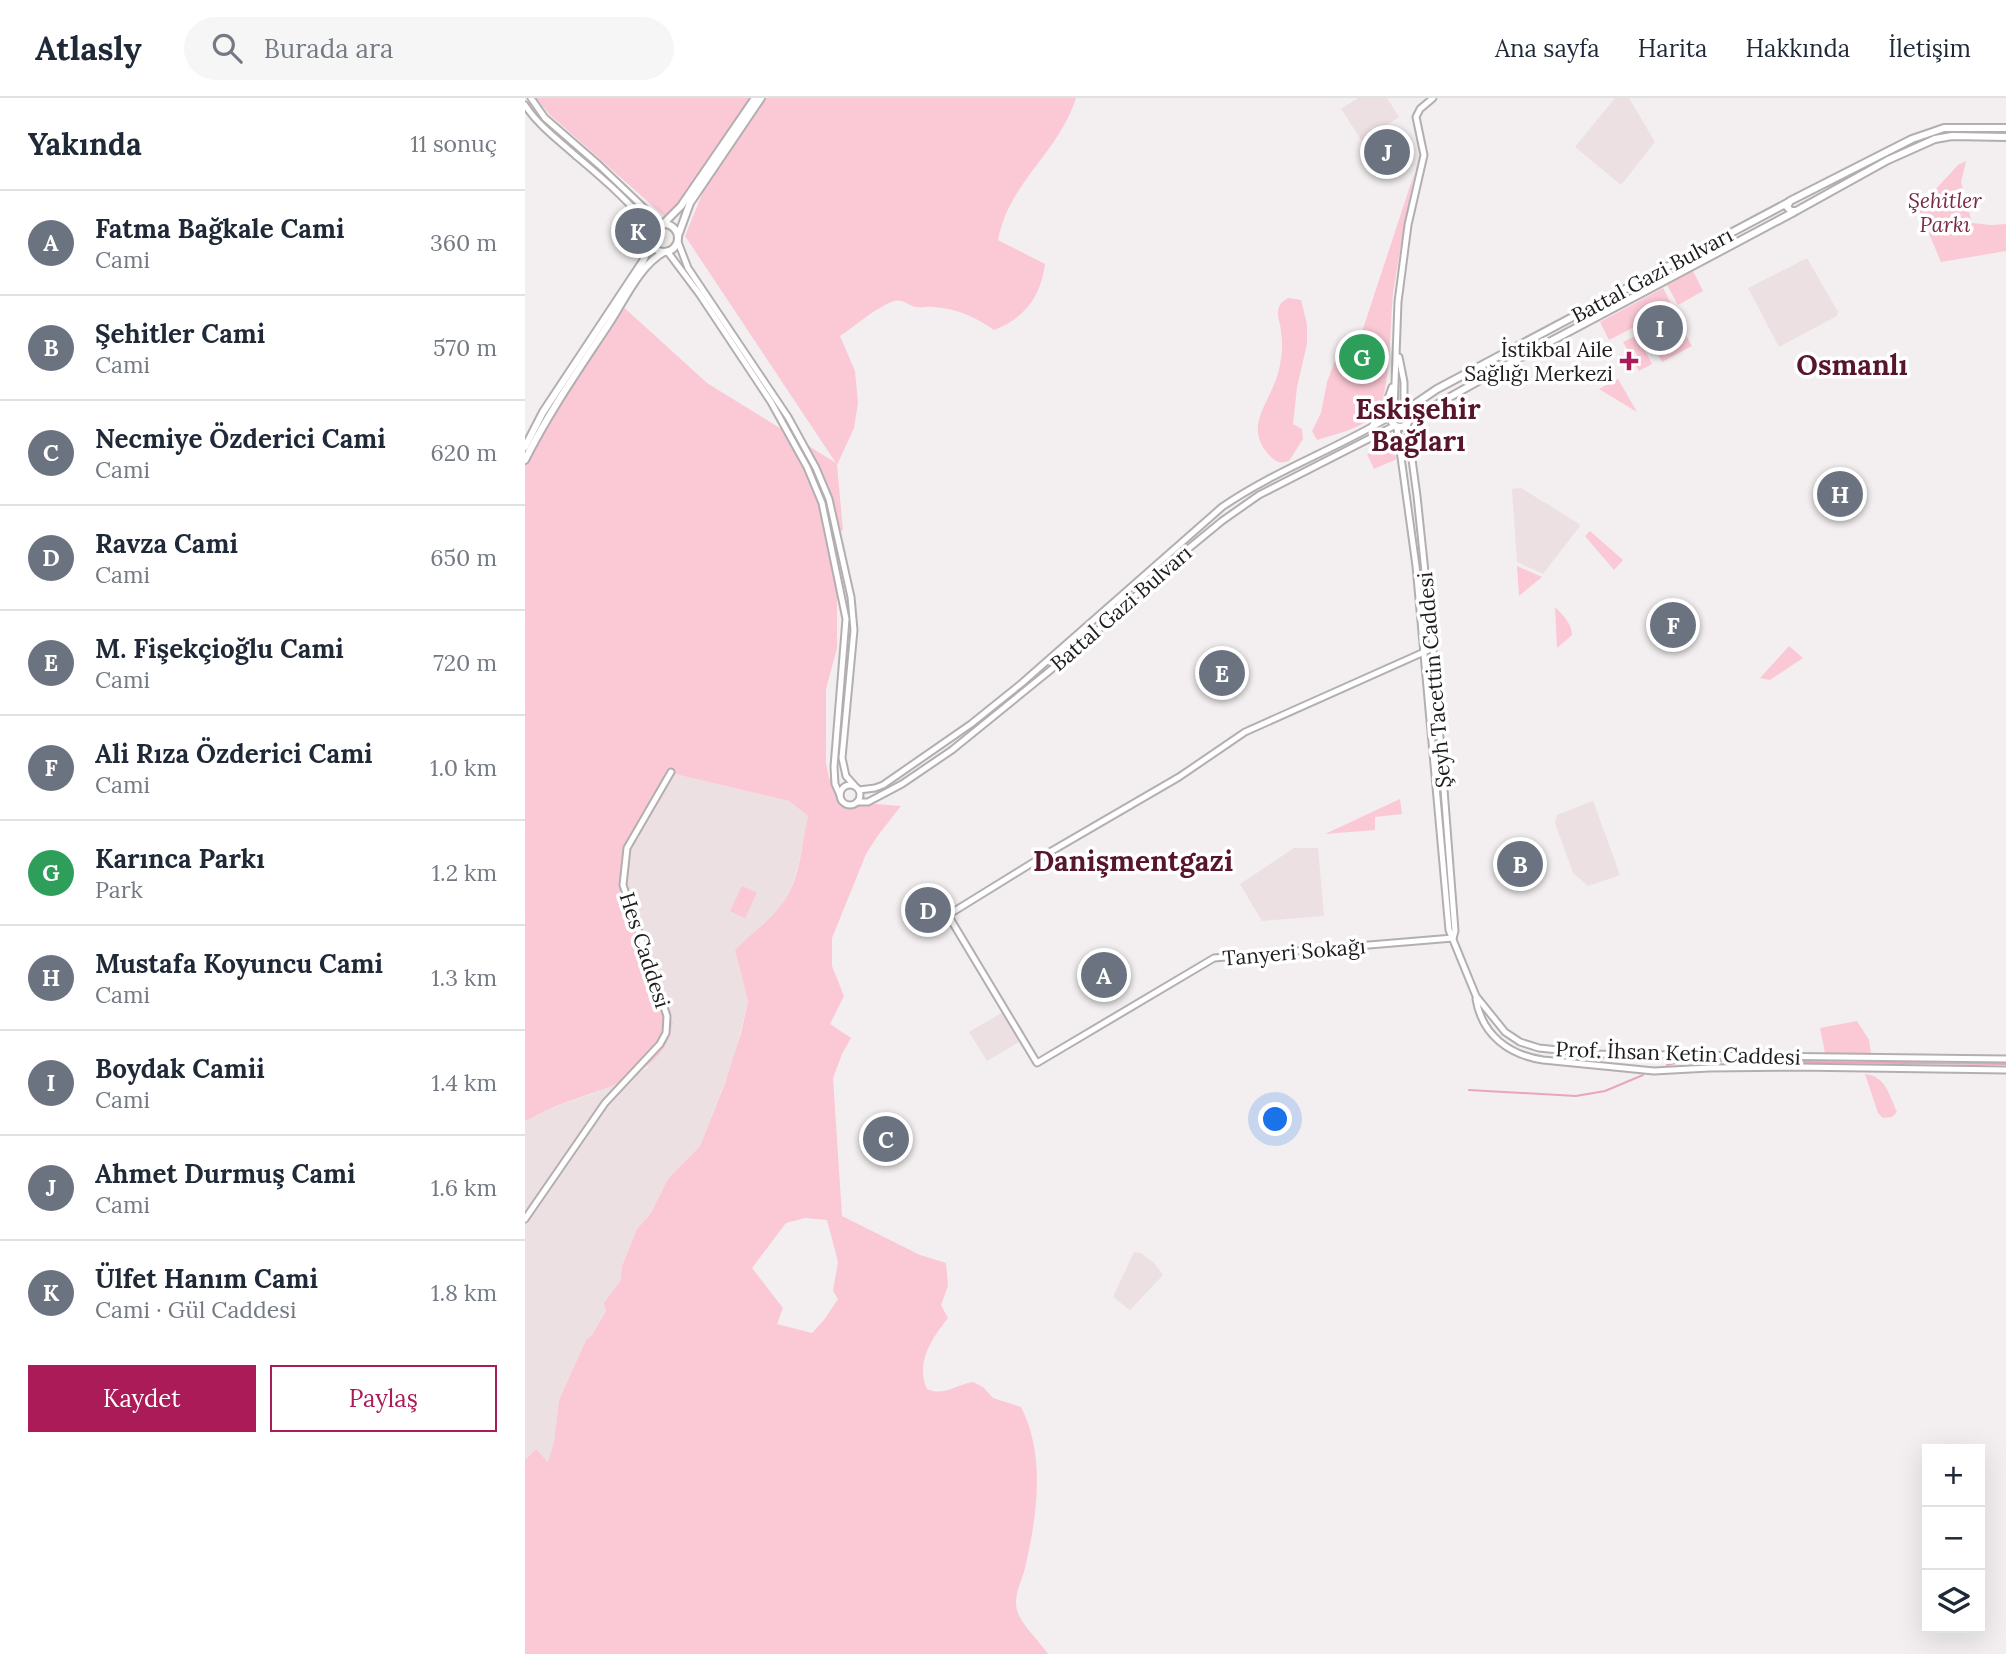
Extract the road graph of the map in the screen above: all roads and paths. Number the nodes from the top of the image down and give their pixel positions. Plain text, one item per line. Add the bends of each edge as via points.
1 (531, 98) edge
2 (755, 98) edge
3 (761, 98) edge
4 (1433, 98) edge
5 (525, 105) edge
6 (2006, 128) edge
7 (2006, 137) edge
8 (1790, 201) junction
9 (1796, 211) junction
10 (662, 224) junction
11 (652, 231) junction
12 (678, 239) junction
13 (651, 242) junction
14 (666, 251) junction
15 (1397, 344) junction
16 (1395, 377) junction
17 (1405, 409) junction
18 (1392, 413) junction
19 (1408, 421) junction
20 (1395, 427) junction
21 (1368, 430) junction
22 (1373, 439) junction
23 (525, 447) edge
24 (1401, 452) junction
25 (525, 460) edge
26 (1433, 648) junction
27 (1425, 652) junction
28 (671, 772) dead end
29 (857, 788) junction
30 (840, 794) junction
31 (857, 802) junction
32 (1453, 938) junction
33 (1476, 996) junction
34 (1520, 1042) junction
35 (1512, 1052) junction
36 (1651, 1054) junction
37 (2006, 1059) edge
38 (2006, 1070) edge
39 (1654, 1071) junction
40 (525, 1219) edge

1 - 10 street via 545,118
2 - 10 main road via 681,206
3 - 12 main road via 690,203
4 - 15 street via 1416,117 1424,155 1404,254
5 - 11 street via 539,124
6 - 8 main road, Battal Gazi Bulvarı via 1944,128 1920,136
7 - 9 main road, Battal Gazi Bulvarı via 1935,139
8 - 9 main road via 1798,203
8 - 17 main road, Battal Gazi Bulvarı
9 - 19 main road, Battal Gazi Bulvarı
10 - 11 main road
10 - 12 main road via 672,226
11 - 13 main road
12 - 14 main road via 673,249
12 - 29 street via 688,268 788,417 829,499 853,614 842,758 846,776
13 - 14 main road
13 - 23 main road
14 - 25 main road via 652,260 633,288 548,416
14 - 30 street via 771,402 822,503 846,619 834,767
15 - 16 street
15 - 17 street
16 - 18 street
16 - 21 street via 1384,409
17 - 18 main road
17 - 19 main road
18 - 20 main road
18 - 21 street, Battal Gazi Bulvarı
19 - 20 main road, Battal Gazi Bulvarı
19 - 26 street, Şeyh Tacettin Caddesi
20 - 22 street, Battal Gazi Bulvarı
20 - 24 street, Şeyh Tacettin Caddesi
21 - 29 street, Battal Gazi Bulvarı via 1222,507 971,724 883,785
22 - 24 street via 1390,441
22 - 31 street, Battal Gazi Bulvarı via 1239,508 952,750 902,784 868,802
24 - 27 street, Şeyh Tacettin Caddesi
26 - 27 street
26 - 32 street, Şeyh Tacettin Caddesi
27 - 32 street, Şeyh Tacettin Caddesi
27 - 32 street, Tanyeri Sokağı via 1245,732 1168,784 948,915 1037,1063 1221,956
28 - 40 street, Hes Caddesi via 627,848 623,885 667,1016 666,1033 605,1104
29 - 30 street via 845,786
29 - 31 street
30 - 31 street via 845,803
32 - 33 street, Şeyh Tacettin Caddesi
33 - 34 street, Prof. İhsan Ketin Caddesi via 1498,1025
33 - 35 street, Prof. İhsan Ketin Caddesi via 1485,1026
34 - 35 street
34 - 36 street, Prof. İhsan Ketin Caddesi via 1597,1054
35 - 39 street, Prof. İhsan Ketin Caddesi via 1526,1058
36 - 37 street, Prof. İhsan Ketin Caddesi
36 - 39 street
38 - 39 street, Prof. İhsan Ketin Caddesi via 1770,1067

